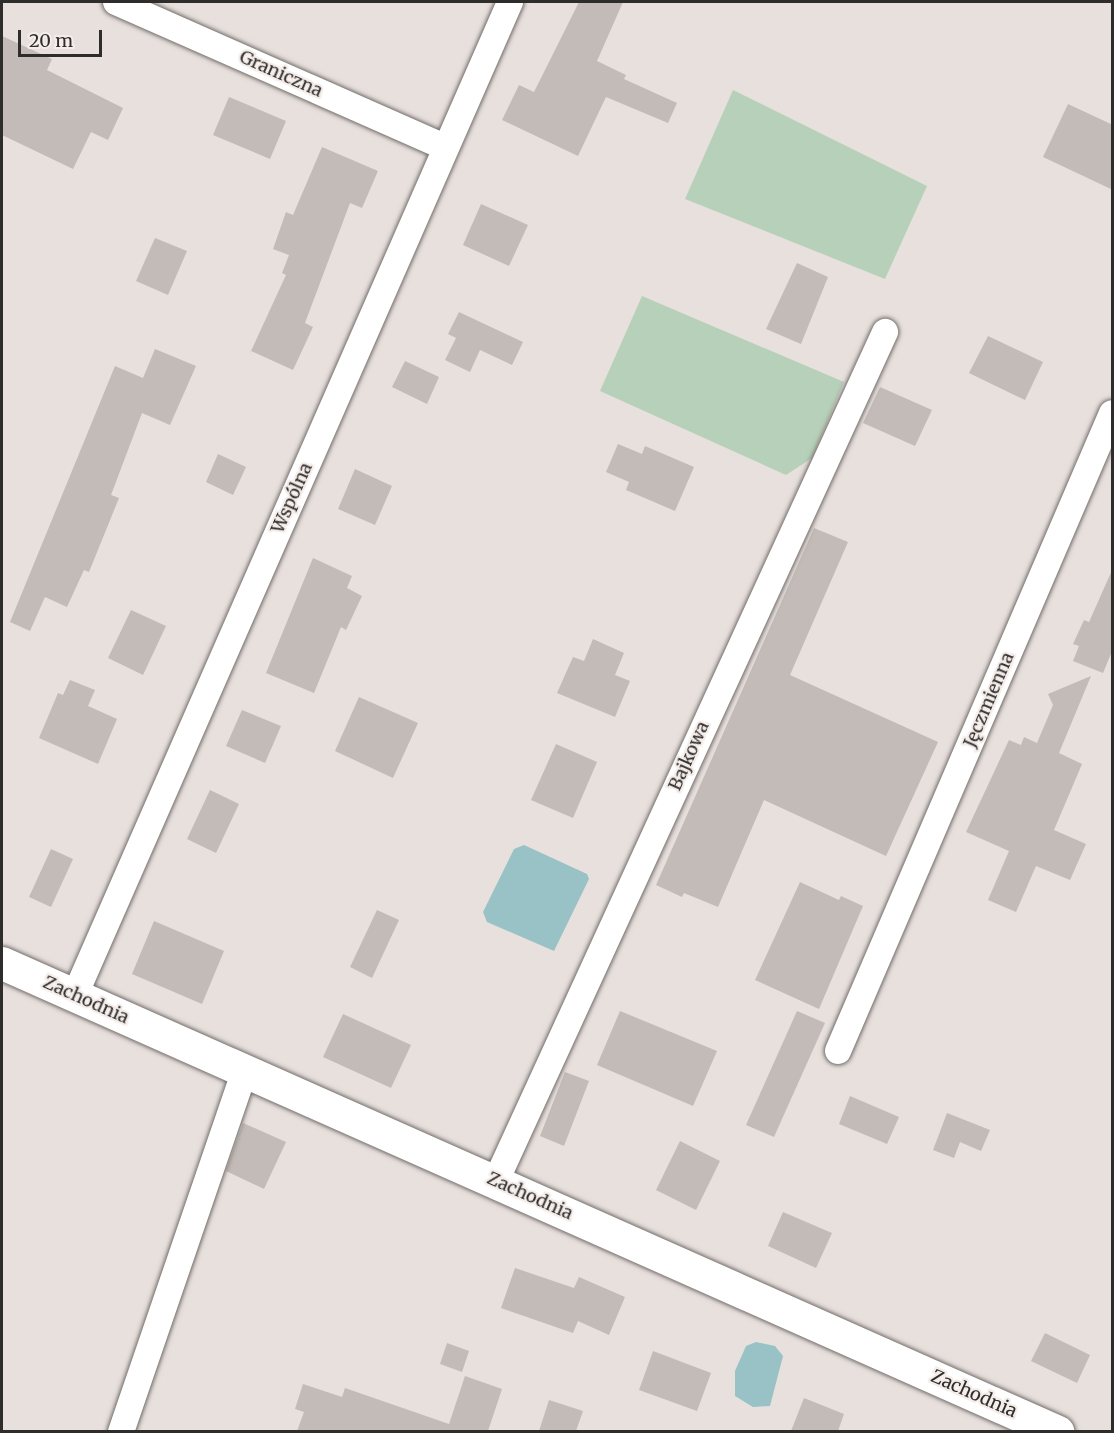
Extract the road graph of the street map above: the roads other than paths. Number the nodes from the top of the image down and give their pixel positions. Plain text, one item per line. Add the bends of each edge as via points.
1 (117, 2) edge
2 (510, 2) edge
3 (445, 147) junction
4 (885, 332) dead end
5 (1113, 413) edge
6 (2, 963) edge
7 (75, 995) junction
8 (838, 1051) dead end
9 (245, 1070) junction
10 (496, 1181) junction
11 (121, 1431) edge
12 (1058, 1431) edge

1 - 3 street, Graniczna
2 - 3 street, Wspólna
3 - 7 street, Wspólna
4 - 10 street, Bajkowa
5 - 8 street, Jęczmienna
6 - 7 street, Zachodnia
7 - 9 street, Zachodnia
9 - 10 street, Zachodnia
9 - 11 street
10 - 12 street, Zachodnia

